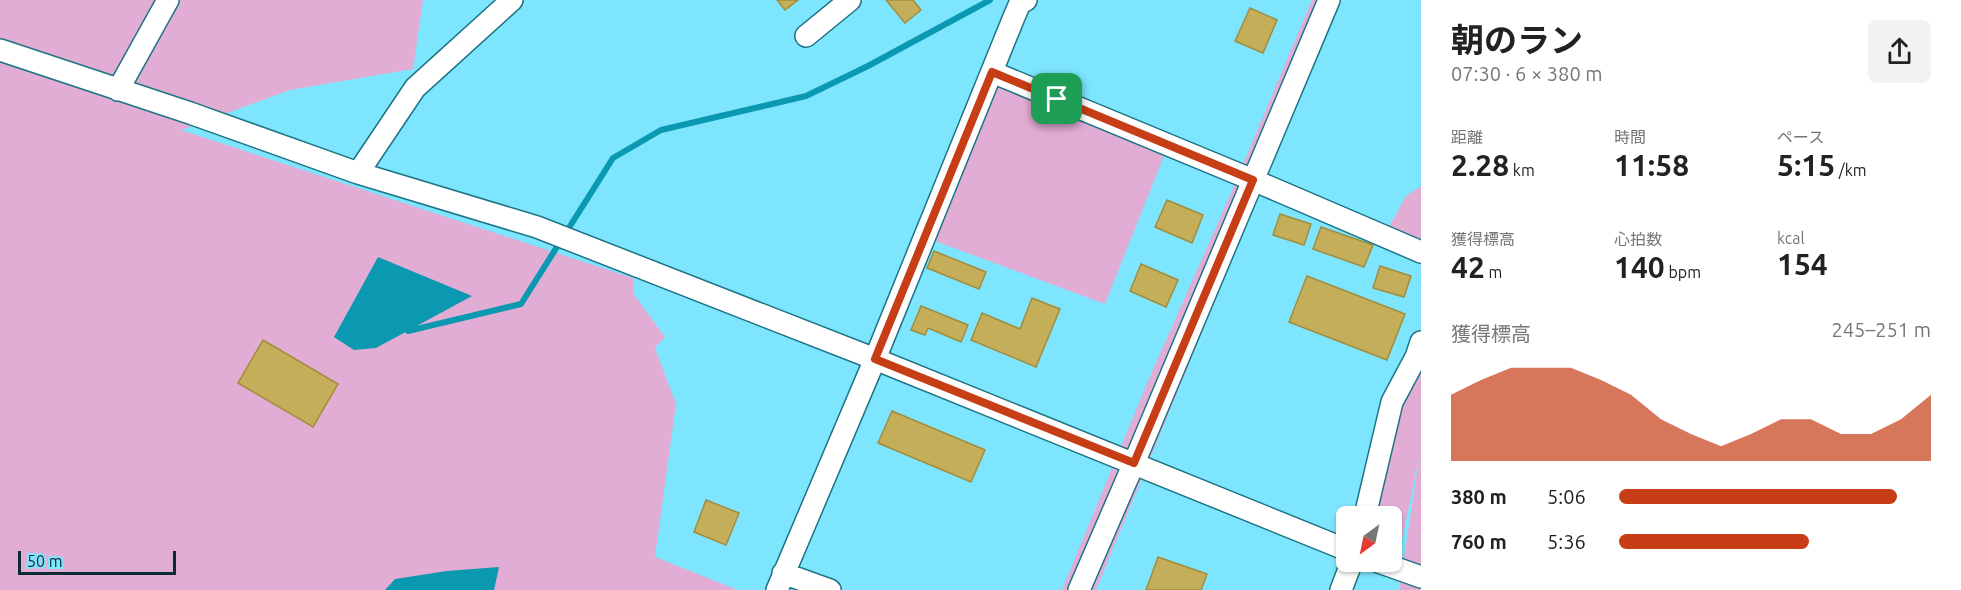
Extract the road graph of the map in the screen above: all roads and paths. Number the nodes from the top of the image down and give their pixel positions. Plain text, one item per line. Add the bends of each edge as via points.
1 (168, 0) edge
2 (512, 0) edge
3 (1026, 0) edge
4 (1329, 0) edge
5 (840, 3) edge
6 (806, 36) dead end
7 (0, 50) edge
8 (992, 72) junction
9 (118, 90) junction
10 (358, 172) junction
11 (1253, 180) junction
12 (1421, 252) edge
13 (1421, 342) edge
14 (875, 359) junction
15 (1134, 463) junction
16 (1367, 506) edge
17 (1336, 546) edge
18 (1402, 571) edge
19 (1348, 572) edge
20 (1421, 577) edge
21 (780, 582) edge
22 (830, 590) edge
23 (1079, 590) edge
24 (1341, 590) edge

1 - 9 street
2 - 10 street via 415,88
3 - 8 street via 1020,3
4 - 11 street
5 - 6 street
7 - 9 street
8 - 11 street
8 - 14 street
9 - 10 street
10 - 14 street via 537,227
11 - 12 street
11 - 15 street
13 - 16 street via 1392,402
14 - 15 street
14 - 21 street
15 - 17 street
15 - 23 street
18 - 20 street
19 - 24 street
21 - 22 street

